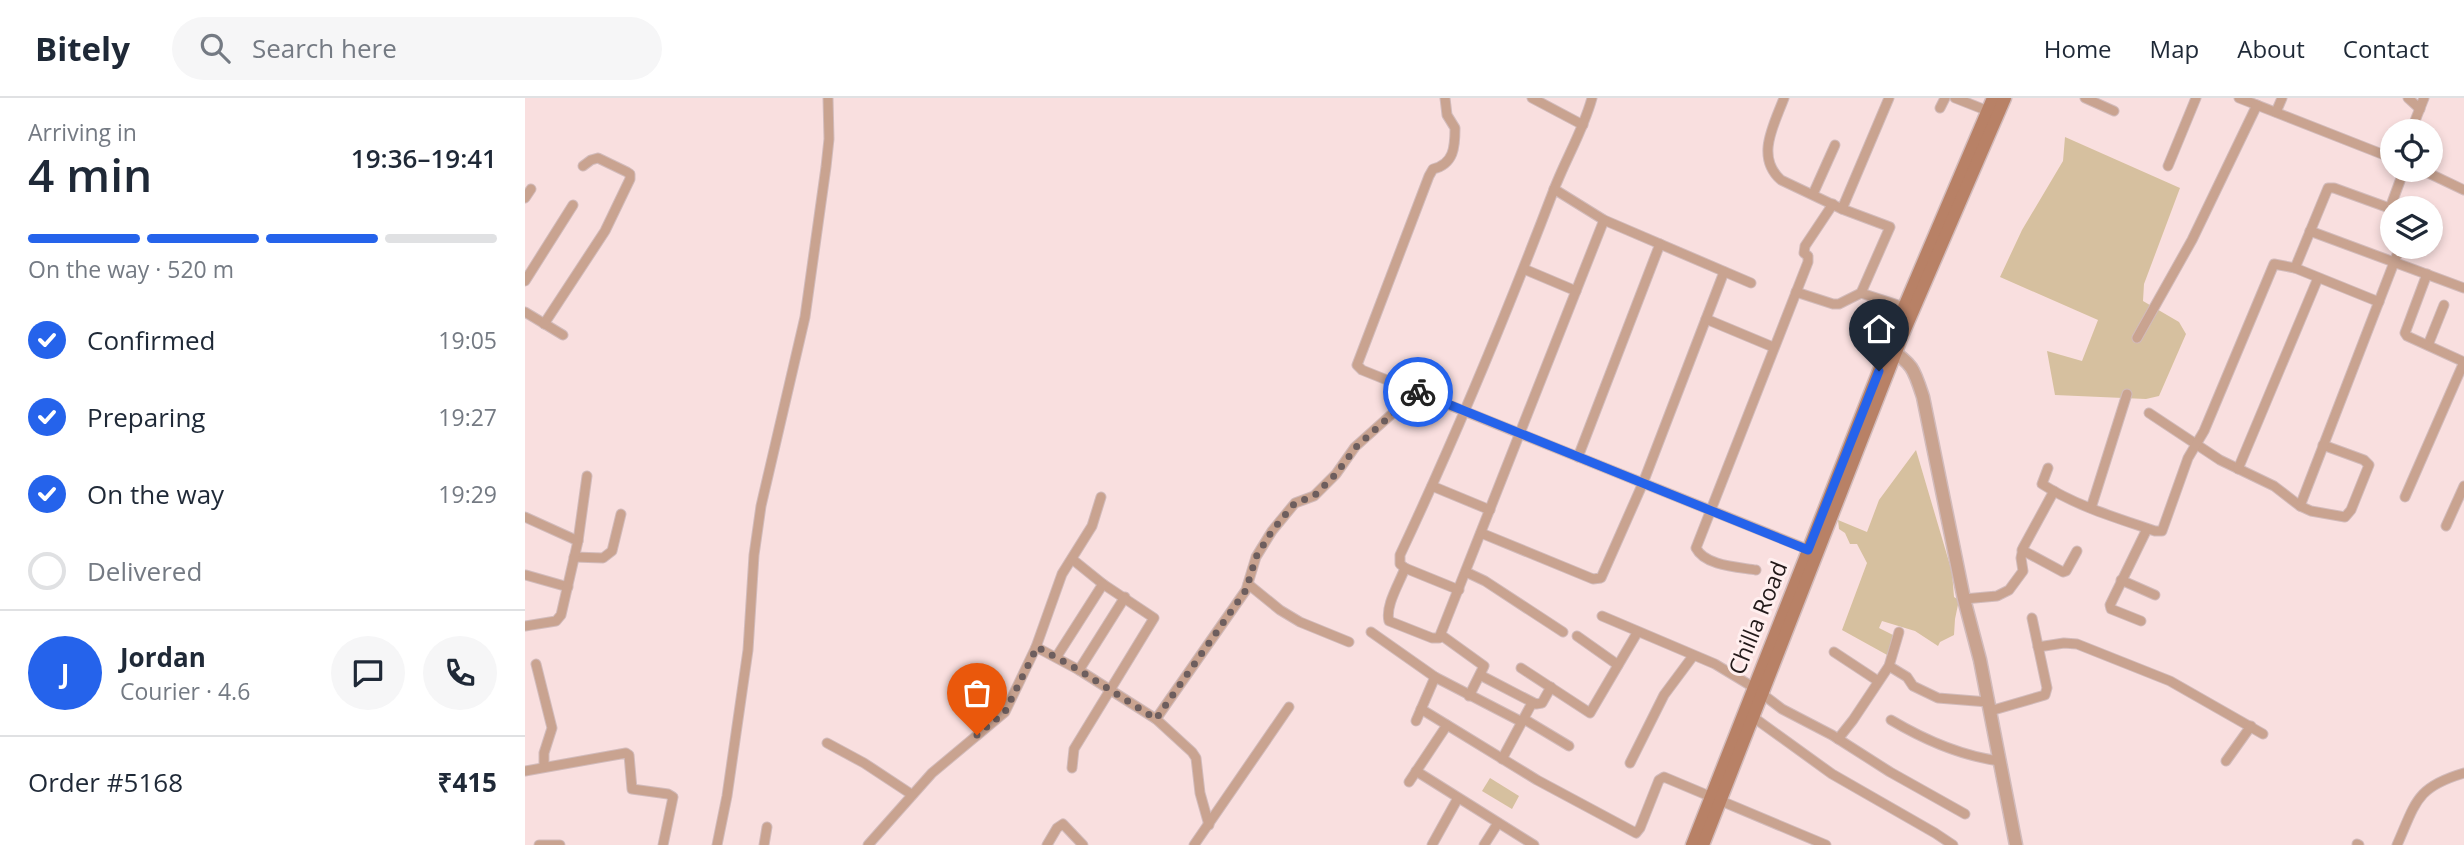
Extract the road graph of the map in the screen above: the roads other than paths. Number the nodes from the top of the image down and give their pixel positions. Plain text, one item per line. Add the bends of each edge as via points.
1 (828, 98) edge
2 (1445, 98) edge
3 (1532, 98) edge
4 (1592, 98) edge
5 (1784, 98) edge
6 (1889, 98) edge
7 (1945, 98) edge
8 (1955, 98) edge
9 (1993, 98) edge
10 (2005, 98) edge
11 (2085, 98) edge
12 (2196, 98) edge
13 (2239, 98) edge
14 (2282, 98) edge
15 (2408, 98) edge
16 (2424, 98) edge
17 (2257, 105) junction
18 (1940, 108) dead end
19 (2420, 109) junction
20 (1988, 111) junction
21 (2114, 111) dead end
22 (2276, 113) junction
23 (2416, 119) edge
24 (1583, 125) junction
25 (1835, 145) dead end
26 (2380, 153) edge
27 (583, 166) dead end
28 (2168, 166) dead end
29 (2443, 180) edge
30 (531, 189) dead end
31 (1554, 190) junction
32 (2464, 191) edge
33 (1814, 194) junction
34 (525, 198) edge
35 (573, 205) dead end
36 (2380, 205) edge
37 (1838, 206) junction
38 (1604, 220) junction
39 (2310, 231) junction
40 (1660, 244) junction
41 (1936, 247) junction
42 (2396, 259) edge
43 (2395, 262) junction
44 (2295, 268) junction
45 (1524, 269) junction
46 (1724, 271) junction
47 (2427, 274) junction
48 (2318, 278) junction
49 (525, 281) edge
50 (1751, 282) dead end
51 (2464, 288) edge
52 (1576, 291) junction
53 (1796, 292) junction
54 (1861, 293) junction
55 (2379, 302) junction
56 (2444, 305) dead end
57 (1904, 307) junction
58 (526, 315) edge
59 (1706, 319) junction
60 (544, 324) junction
61 (563, 335) dead end
62 (2137, 338) dead end
63 (2428, 345) junction
64 (1773, 348) junction
65 (1891, 351) junction
66 (1411, 390) junction
67 (2127, 394) dead end
68 (1466, 410) junction
69 (2149, 414) dead end
70 (1520, 433) junction
71 (2196, 444) junction
72 (2323, 445) junction
73 (1578, 457) junction
74 (2048, 468) dead end
75 (2238, 469) junction
76 (587, 476) dead end
77 (1643, 483) junction
78 (1432, 486) junction
79 (2464, 486) edge
80 (2054, 491) junction
81 (1101, 498) dead end
82 (2405, 498) dead end
83 (2299, 506) junction
84 (2091, 508) junction
85 (1490, 510) junction
86 (1710, 511) junction
87 (2452, 512) junction
88 (621, 514) dead end
89 (525, 517) edge
90 (2464, 517) edge
91 (2446, 526) dead end
92 (2147, 528) junction
93 (1481, 533) junction
94 (578, 541) junction
95 (2022, 551) junction
96 (2077, 551) dead end
97 (1812, 552) junction
98 (574, 557) junction
99 (1072, 559) junction
100 (1405, 568) junction
101 (1756, 570) dead end
102 (1466, 572) junction
103 (526, 575) edge
104 (2121, 580) junction
105 (1103, 584) junction
106 (1248, 584) junction
107 (568, 587) junction
108 (1458, 590) junction
109 (2155, 595) dead end
110 (1125, 597) junction
111 (1964, 599) junction
112 (1602, 616) dead end
113 (2032, 618) dead end
114 (2141, 621) dead end
115 (525, 626) edge
116 (1371, 632) dead end
117 (1563, 632) dead end
118 (1899, 632) dead end
119 (1637, 633) junction
120 (1441, 635) junction
121 (1577, 636) dead end
122 (1349, 642) dead end
123 (1037, 647) junction
124 (2038, 647) junction
125 (1834, 652) dead end
126 (1057, 656) junction
127 (1693, 656) junction
128 (536, 664) dead end
129 (1618, 665) junction
130 (1888, 666) junction
131 (1521, 667) dead end
132 (1079, 670) junction
133 (1480, 675) junction
134 (1435, 677) junction
135 (1878, 681) junction
136 (1551, 687) junction
137 (1109, 690) junction
138 (1757, 691) junction
139 (1469, 696) junction
140 (1532, 703) junction
141 (1989, 706) junction
142 (1289, 707) dead end
143 (1421, 709) junction
144 (1753, 717) junction
145 (1156, 719) junction
146 (1891, 720) dead end
147 (1416, 721) dead end
148 (1523, 721) junction
149 (1447, 725) junction
150 (2251, 726) junction
151 (2263, 734) dead end
152 (1838, 739) junction
153 (827, 743) dead end
154 (1569, 746) dead end
155 (1502, 759) junction
156 (2000, 761) junction
157 (2226, 761) dead end
158 (1630, 763) dead end
159 (544, 767) junction
160 (1072, 768) dead end
161 (525, 771) edge
162 (1416, 771) junction
163 (2464, 773) edge
164 (1409, 782) dead end
165 (911, 794) junction
166 (1458, 798) junction
167 (1715, 799) junction
168 (1965, 814) dead end
169 (1498, 823) junction
170 (1209, 825) junction
171 (767, 827) dead end
172 (1804, 841) edge
173 (539, 845) edge
174 (560, 845) edge
175 (663, 845) edge
176 (717, 845) edge
177 (764, 845) edge
178 (868, 845) edge
179 (1047, 845) edge
180 (1083, 845) edge
181 (1195, 845) edge
182 (1432, 845) edge
183 (1484, 845) edge
184 (1534, 845) edge
185 (1692, 845) edge
186 (1703, 845) edge
187 (1826, 845) edge
188 (1952, 845) edge
189 (2016, 845) edge
190 (2397, 845) edge

1 - 176 street via 829,139 806,317 761,506 748,650
2 - 66 street via 1455,128 1450,160 1430,172 1357,365
3 - 24 street
4 - 24 street
5 - 33 street via 1769,142 1768,162 1781,180
6 - 37 street
7 - 18 street
8 - 20 street
9 - 20 main road, Chilla Road
10 - 41 main road
11 - 21 street
12 - 28 street
13 - 17 street
14 - 22 street
15 - 19 street
16 - 19 street
17 - 22 street
17 - 62 street via 2192,240
19 - 23 street
20 - 41 main road, Chilla Road
22 - 26 street
24 - 31 street
25 - 33 street
27 - 60 street via 598,158 627,172 630,179 605,232
29 - 32 street
30 - 34 street
31 - 38 street
31 - 45 street
33 - 37 street
35 - 49 street
36 - 39 street via 2330,187
37 - 53 street via 1805,246 1809,259
37 - 54 street via 1890,227
38 - 40 street
38 - 52 street
39 - 43 street
39 - 44 street
40 - 46 street
40 - 73 street
41 - 57 main road, Chilla Road
41 - 65 main road
42 - 43 street
43 - 47 street
43 - 55 street
44 - 48 street
44 - 71 street via 2277,263 2271,267
45 - 52 street
45 - 68 street
46 - 50 street
46 - 59 street
47 - 51 street
47 - 63 street via 2405,333
48 - 55 street
48 - 75 street
52 - 70 street
53 - 54 street via 1833,304
53 - 64 street
54 - 57 street
55 - 72 street
56 - 63 street
57 - 65 main road, Chilla Road
58 - 60 street
59 - 64 street
59 - 77 street
60 - 61 street
63 - 82 street via 2464,362
64 - 86 street
65 - 97 main road, Chilla Road
65 - 111 street via 1908,360 1923,397
66 - 68 street
66 - 106 street via 1403,404 1356,447 1314,496 1295,503 1256,557
67 - 84 street
68 - 70 street
68 - 78 street
69 - 71 street
70 - 73 street
70 - 85 street
71 - 75 street
71 - 92 street via 2164,527 2158,532
72 - 83 street
72 - 83 street via 2364,460 2367,470 2345,517
73 - 77 street
74 - 80 street via 2042,484
75 - 83 street via 2274,486
76 - 94 street
77 - 86 street
77 - 93 street via 1605,574 1597,580
78 - 85 street
78 - 100 street via 1400,555
79 - 87 street
80 - 84 street
80 - 95 street
81 - 99 street via 1092,526
84 - 92 street
85 - 93 street
86 - 97 street
86 - 101 street via 1697,543 1700,556
87 - 90 street
87 - 91 street
88 - 98 street via 613,551 603,558
89 - 94 street
92 - 104 street
93 - 102 street
94 - 98 street
95 - 96 street via 2063,572
95 - 111 street via 2023,571 2009,590 1997,596
97 - 138 main road, Chilla Road
98 - 107 street
99 - 105 street
99 - 123 street
100 - 108 street
100 - 120 street via 1389,621 1432,638
102 - 108 street
102 - 117 street
103 - 107 street
104 - 109 street
104 - 114 street via 2111,609
105 - 110 street
105 - 126 street
106 - 122 street via 1290,616
106 - 145 street
107 - 115 street via 560,619
108 - 120 street
110 - 132 street
110 - 137 street via 1154,618
111 - 141 street
112 - 119 street
113 - 124 street
116 - 134 street
118 - 130 street
119 - 127 street
119 - 129 street
120 - 133 street via 1484,666
121 - 129 street
123 - 126 street
123 - 165 street via 1005,712
124 - 141 street via 2045,695
124 - 150 street via 2077,644 2170,681
125 - 135 street
126 - 132 street
127 - 138 street
127 - 158 street via 1664,695
128 - 159 street via 552,728
129 - 136 street via 1590,713
130 - 135 street
130 - 141 street via 1938,698
131 - 136 street
132 - 137 street
133 - 139 street
133 - 140 street
134 - 139 street
134 - 143 street
135 - 152 street
136 - 140 street via 1542,703
137 - 145 street
137 - 160 street via 1075,749
138 - 144 main road
138 - 152 street
138 - 167 main road, Chilla Road
139 - 148 street
140 - 148 street
141 - 156 street
142 - 170 street
143 - 147 street
143 - 149 street
144 - 167 main road
144 - 188 street via 1832,774
145 - 170 street via 1196,758
146 - 156 street via 1932,742
148 - 154 street
148 - 155 street
149 - 155 street
149 - 162 street
150 - 151 street
150 - 157 street
152 - 168 street
153 - 165 street
155 - 167 street via 1636,833 1661,777
156 - 189 street
159 - 161 street
159 - 175 street via 626,753 632,789 673,797
162 - 164 street
162 - 166 street
163 - 190 street via 2425,790
165 - 178 street
166 - 169 street
166 - 182 street
167 - 172 street
167 - 185 main road, Chilla Road
167 - 186 main road
169 - 183 street
169 - 184 street
170 - 181 street
171 - 177 street
172 - 187 street
173 - 174 street
179 - 180 street via 1063,824

